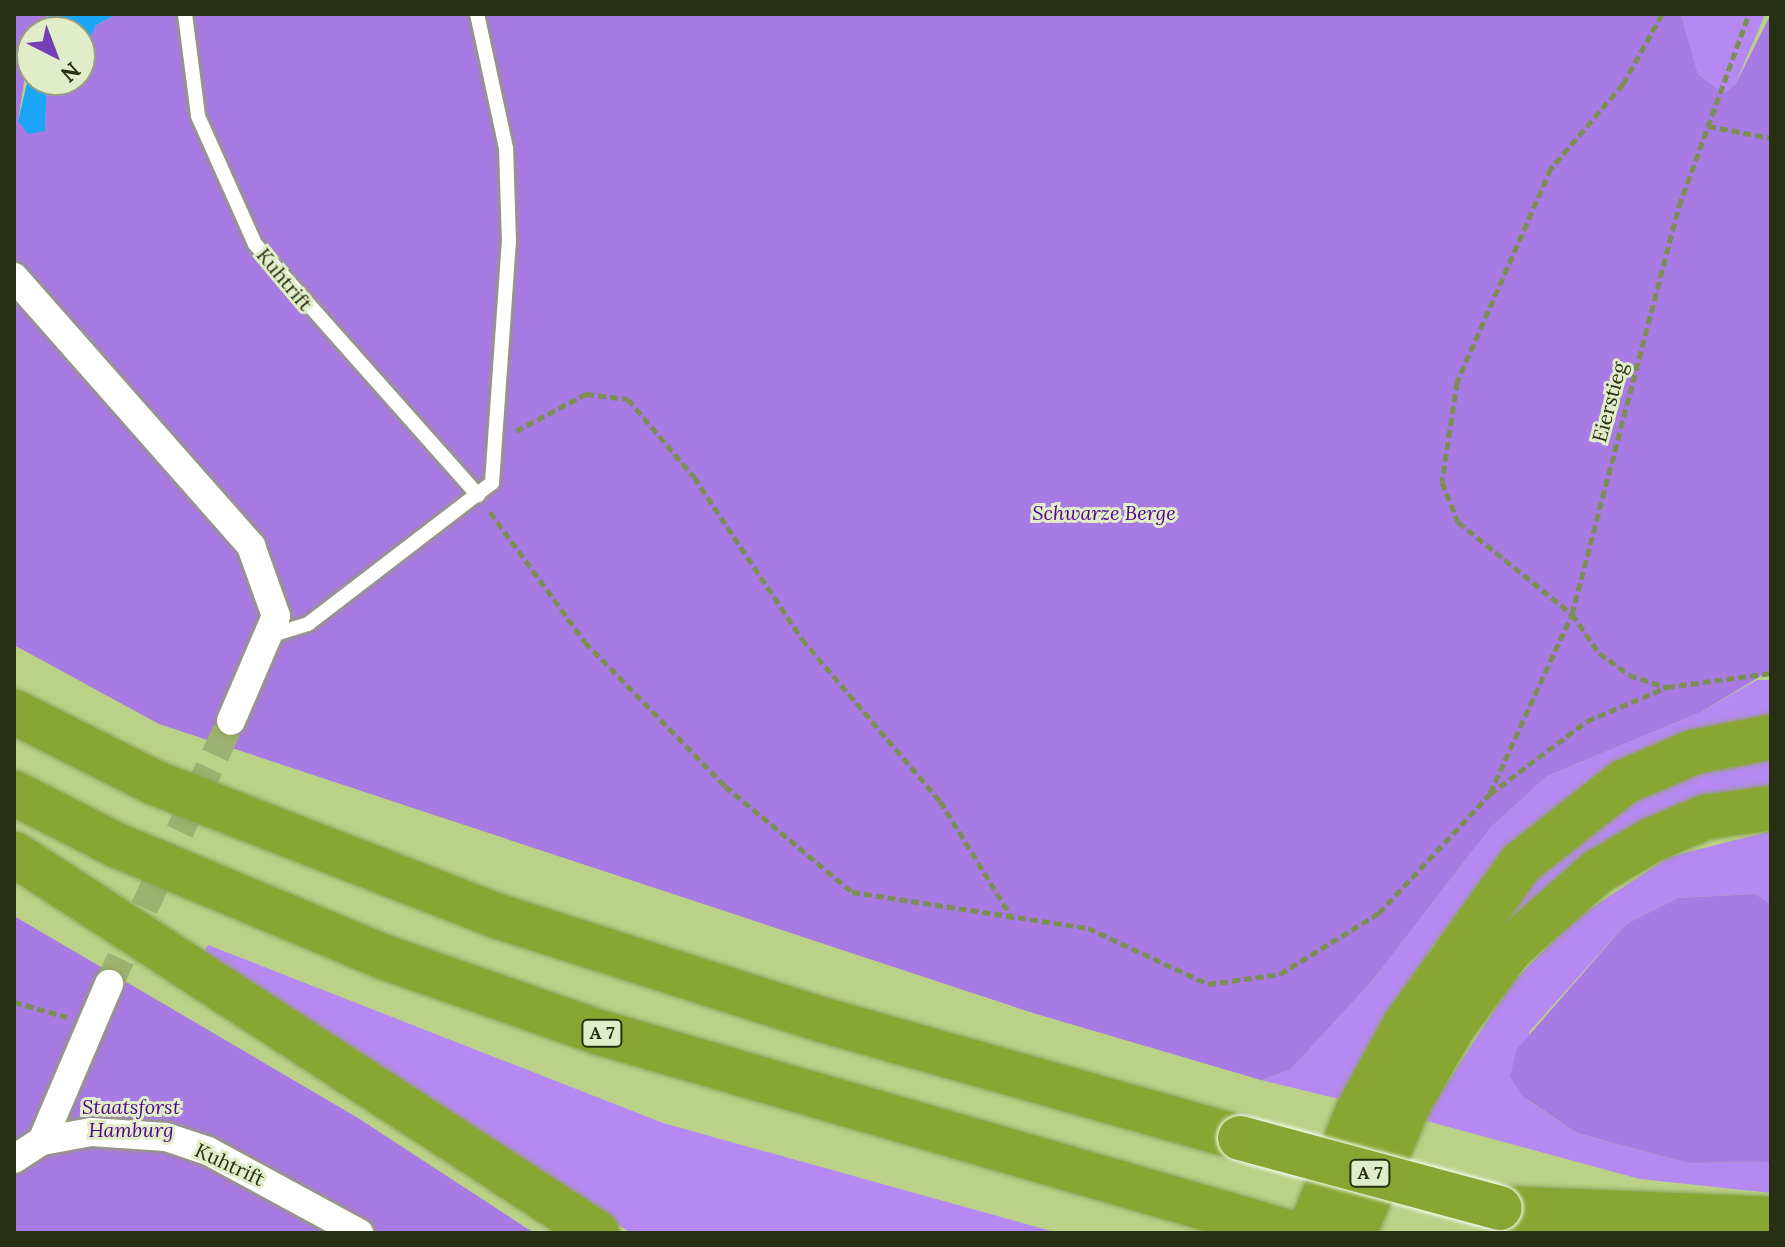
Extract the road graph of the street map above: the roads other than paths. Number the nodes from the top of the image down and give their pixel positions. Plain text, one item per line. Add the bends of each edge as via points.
1 (185, 14) edge
2 (477, 14) edge
3 (14, 277) edge
4 (478, 495) junction
5 (272, 635) junction
6 (14, 712) edge
7 (231, 721) tunnel mouth
8 (1771, 737) edge
9 (14, 793) edge
10 (1771, 808) edge
11 (14, 854) edge
12 (109, 984) tunnel mouth
13 (42, 1141) junction
14 (14, 1159) edge
15 (1500, 1208) junction
16 (1771, 1219) edge
17 (359, 1233) edge
18 (597, 1233) edge
19 (1291, 1233) edge
20 (1309, 1233) edge
21 (1354, 1233) edge
22 (1619, 1233) edge

1 - 4 lane, Kuhtrift via 198,116 255,244
2 - 4 lane via 506,148 509,242 495,463 492,483
3 - 5 street via 240,529 272,590
4 - 5 lane via 308,624
5 - 7 street
6 - 15 highway, A 7, bridge via 153,782 497,916 823,1020
8 - 20 highway via 1694,752 1624,782 1521,863 1405,1025 1357,1113
9 - 19 highway, A 7 via 116,845 424,971 755,1081
10 - 21 highway via 1706,817 1652,840 1597,872 1510,949 1454,1025 1409,1103
11 - 18 highway
12 - 13 street
13 - 14 street, Kuhtrift
13 - 17 street, Kuhtrift via 91,1132 166,1137 208,1151
15 - 16 highway
15 - 22 highway, A 7

